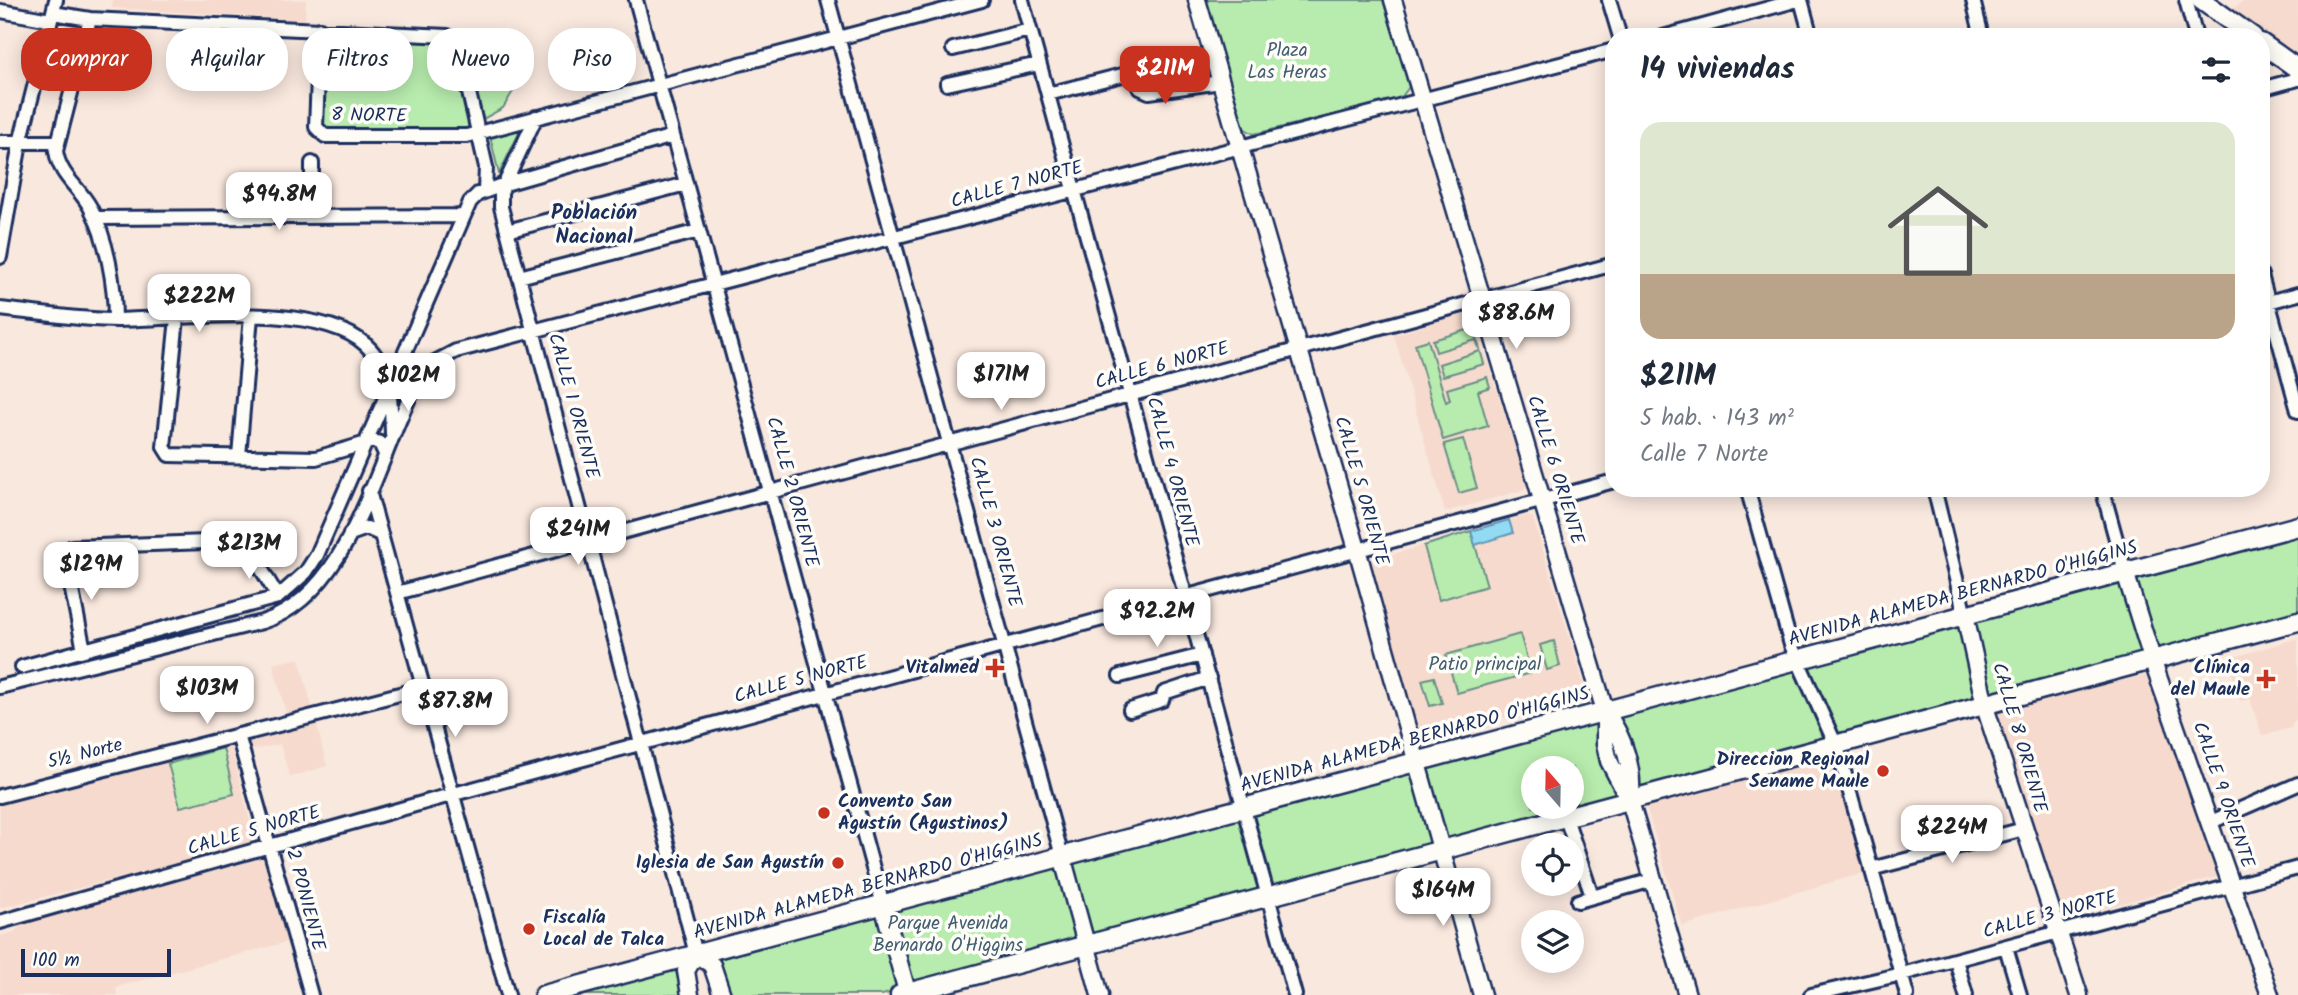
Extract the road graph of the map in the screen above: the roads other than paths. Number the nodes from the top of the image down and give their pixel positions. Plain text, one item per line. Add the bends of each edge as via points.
1 (636, 0) edge
2 (828, 0) edge
3 (982, 0) edge
4 (1022, 0) edge
5 (1197, 0) edge
6 (1393, 0) edge
7 (1609, 0) edge
8 (1799, 0) edge
9 (1973, 0) edge
10 (2186, 0) edge
11 (2201, 0) edge
12 (1, 9) edge
13 (53, 11) edge
14 (90, 19) junction
15 (302, 28) edge
16 (1617, 28) edge
17 (1695, 28) edge
18 (1808, 28) edge
19 (1980, 28) edge
20 (2194, 28) edge
21 (2240, 28) edge
22 (1030, 30) junction
23 (413, 33) edge
24 (839, 38) junction
25 (953, 49) dead end
26 (2270, 49) edge
27 (1605, 52) edge
28 (1040, 64) junction
29 (2298, 69) edge
30 (2298, 79) edge
31 (1221, 82) junction
32 (947, 84) dead end
33 (659, 86) junction
34 (2270, 87) edge
35 (317, 91) edge
36 (1048, 94) junction
37 (1422, 99) junction
38 (536, 117) junction
39 (478, 134) junction
40 (673, 136) junction
41 (0, 142) edge
42 (57, 142) junction
43 (20, 143) junction
44 (1239, 146) junction
45 (312, 163) dead end
46 (505, 184) junction
47 (686, 184) junction
48 (1074, 190) junction
49 (485, 191) junction
50 (312, 215) junction
51 (463, 216) junction
52 (95, 218) junction
53 (507, 231) junction
54 (699, 231) junction
55 (894, 238) junction
56 (1, 239) edge
57 (0, 257) edge
58 (1605, 266) edge
59 (519, 277) junction
60 (713, 282) junction
61 (2298, 294) edge
62 (1482, 299) junction
63 (2270, 302) edge
64 (0, 309) edge
65 (251, 316) junction
66 (177, 318) junction
67 (2270, 319) edge
68 (115, 320) junction
69 (533, 330) junction
70 (1297, 349) junction
71 (390, 389) junction
72 (411, 393) junction
73 (1130, 394) junction
74 (2298, 411) edge
75 (392, 438) junction
76 (365, 442) junction
77 (949, 443) junction
78 (385, 454) junction
79 (239, 456) junction
80 (1605, 484) edge
81 (369, 491) junction
82 (770, 492) junction
83 (1750, 497) edge
84 (1936, 497) edge
85 (2104, 497) edge
86 (1542, 501) junction
87 (2298, 526) edge
88 (349, 534) junction
89 (380, 534) junction
90 (588, 539) junction
91 (1357, 549) junction
92 (2125, 572) junction
93 (397, 593) junction
94 (278, 597) junction
95 (1186, 598) junction
96 (1965, 615) junction
97 (2298, 621) edge
98 (1005, 647) junction
99 (84, 650) junction
100 (1202, 654) junction
101 (1797, 660) junction
102 (2152, 660) junction
103 (22, 667) dead end
104 (1120, 676) dead end
105 (1209, 678) junction
106 (0, 687) edge
107 (423, 688) junction
108 (826, 693) junction
109 (1985, 705) junction
110 (1130, 710) dead end
111 (1605, 711) junction
112 (238, 735) junction
113 (640, 744) junction
114 (1837, 745) junction
115 (1416, 762) junction
116 (2298, 784) edge
117 (454, 794) junction
118 (0, 796) edge
119 (1630, 801) junction
120 (1244, 808) junction
121 (1584, 813) edge
122 (1562, 819) edge
123 (1566, 819) edge
124 (2211, 822) junction
125 (2024, 829) junction
126 (271, 846) junction
127 (1440, 852) junction
128 (1062, 856) junction
129 (2298, 868) edge
130 (1871, 869) junction
131 (1653, 880) junction
132 (2232, 887) junction
133 (1592, 895) junction
134 (1268, 897) junction
135 (1578, 901) dead end
136 (883, 905) junction
137 (0, 922) edge
138 (2060, 933) junction
139 (1087, 945) junction
140 (2006, 947) junction
141 (696, 954) junction
142 (1956, 960) junction
143 (1902, 974) junction
144 (905, 994) edge
145 (311, 995) edge
146 (508, 995) edge
147 (544, 995) edge
148 (690, 995) edge
149 (722, 995) edge
150 (1100, 995) edge
151 (1296, 995) edge
152 (1482, 995) edge
153 (1687, 995) edge
154 (1811, 995) edge
155 (1907, 995) edge
156 (1966, 995) edge
157 (2020, 995) edge
158 (2079, 995) edge
159 (2270, 995) edge

1 - 33 street, CALLE 2 ORIENTE
2 - 24 street, CALLE 3 ORIENTE
3 - 24 street, 8 NORTE
4 - 22 street, CALLE 4 ORIENTE
5 - 31 main road, CALLE 5 ORIENTE
6 - 37 main road, CALLE 6 ORIENTE
7 - 16 street
8 - 17 street
8 - 18 street
9 - 19 street
10 - 20 street
11 - 21 main road
12 - 13 street
13 - 14 street
13 - 43 street
14 - 15 street
14 - 42 street
22 - 25 street
22 - 28 street, CALLE 4 ORIENTE
23 - 39 street via 453,39
24 - 33 street, 8 NORTE
24 - 55 street, CALLE 3 ORIENTE
26 - 29 main road
27 - 37 street, CALLE 7 NORTE
28 - 32 street
28 - 36 street, CALLE 4 ORIENTE
30 - 34 street
31 - 36 street via 1149,92 1140,88 1130,73
31 - 44 main road, CALLE 5 ORIENTE
33 - 38 street, 8 NORTE
33 - 40 street, CALLE 2 ORIENTE
35 - 39 street, 8 NORTE via 319,133 375,137
36 - 48 street, CALLE 4 ORIENTE
37 - 44 street, CALLE 7 NORTE
37 - 62 main road, CALLE 6 ORIENTE
38 - 39 street, 8 NORTE
38 - 46 street, CALLE 1 ORIENTE
39 - 49 street via 486,167
40 - 46 street
40 - 47 street, CALLE 2 ORIENTE
41 - 43 street
42 - 43 street
42 - 52 street via 58,163
43 - 56 street
44 - 48 street, CALLE 7 NORTE
44 - 70 main road, CALLE 5 ORIENTE
45 - 50 street
46 - 49 street
46 - 53 street, CALLE 1 ORIENTE via 500,202
47 - 53 street
47 - 54 street, CALLE 2 ORIENTE
48 - 55 street, CALLE 7 NORTE
48 - 73 street, CALLE 4 ORIENTE
49 - 51 street via 473,198
50 - 51 street
50 - 52 street
51 - 71 street
52 - 68 street via 114,289
53 - 59 street, CALLE 1 ORIENTE
54 - 59 street
54 - 60 street, CALLE 2 ORIENTE
55 - 60 street, CALLE 7 NORTE
55 - 77 street, CALLE 3 ORIENTE
56 - 57 street
58 - 62 street, CALLE 6 NORTE
59 - 69 street, CALLE 1 ORIENTE
60 - 69 street, CALLE 7 NORTE
60 - 82 street, CALLE 2 ORIENTE
61 - 63 street
62 - 70 street, CALLE 6 NORTE
62 - 86 main road, CALLE 6 ORIENTE
64 - 68 street
65 - 66 street
65 - 71 street via 300,319 343,331 373,354
65 - 79 street
66 - 68 street
66 - 79 street via 164,447 169,455
67 - 74 street
69 - 72 street, CALLE 7 NORTE via 456,351 433,363
69 - 90 street, CALLE 1 ORIENTE
70 - 73 street, CALLE 6 NORTE
70 - 91 main road, CALLE 5 ORIENTE
71 - 72 street
71 - 75 street
71 - 76 street
72 - 75 street
73 - 77 street, CALLE 6 NORTE
73 - 95 street, CALLE 4 ORIENTE
75 - 78 street
76 - 78 street via 380,443
76 - 79 street via 316,458
76 - 94 street via 317,555 306,572
77 - 82 street, CALLE 6 NORTE
77 - 98 street, CALLE 3 ORIENTE
78 - 81 street
80 - 86 street, CALLE 5 NORTE
81 - 88 street
81 - 89 street
82 - 90 street, CALLE 6 NORTE
82 - 108 street, CALLE 2 ORIENTE
83 - 101 street
84 - 96 street, CALLE 8 ORIENTE
85 - 92 street, CALLE 9 ORIENTE
86 - 91 street, CALLE 5 NORTE
86 - 111 main road, CALLE 6 ORIENTE
87 - 92 main road, AVENIDA ALAMEDA BERNARDO O'HIGGINS
88 - 89 street via 367,528
88 - 106 street via 324,579 307,598 280,615
89 - 93 street
90 - 93 street, CALLE 6 NORTE
90 - 113 street, CALLE 1 ORIENTE
91 - 95 street, CALLE 5 NORTE
91 - 115 main road, CALLE 5 ORIENTE
92 - 96 main road, AVENIDA ALAMEDA BERNARDO O'HIGGINS
92 - 102 main road, CALLE 9 ORIENTE
93 - 107 street
94 - 99 street
94 - 99 street via 246,545 233,541 71,547 71,586
95 - 98 street, CALLE 5 NORTE
95 - 100 street, CALLE 4 ORIENTE
96 - 101 main road, AVENIDA ALAMEDA BERNARDO O'HIGGINS
96 - 109 main road, CALLE 8 ORIENTE
97 - 102 main road
98 - 108 street, CALLE 5 NORTE
98 - 128 street, CALLE 3 ORIENTE
99 - 103 street
100 - 104 street
100 - 105 street, CALLE 4 ORIENTE
101 - 111 main road, AVENIDA ALAMEDA BERNARDO O'HIGGINS
101 - 114 street
102 - 109 main road
102 - 124 main road, CALLE 9 ORIENTE
105 - 110 street via 1171,689 1162,700
105 - 120 street, CALLE 4 ORIENTE
107 - 112 street, 5½ Norte
107 - 117 street
108 - 113 street, CALLE 5 NORTE
108 - 136 street, CALLE 2 ORIENTE
109 - 114 main road
109 - 125 main road, CALLE 8 ORIENTE
111 - 115 main road, AVENIDA ALAMEDA BERNARDO O'HIGGINS
111 - 119 main road, CALLE 6 ORIENTE via 1609,761
112 - 118 street, 5½ Norte
112 - 126 street, 2 PONIENTE
113 - 117 street, CALLE 5 NORTE
113 - 141 street, CALLE 1 ORIENTE
114 - 119 main road
114 - 130 street
115 - 120 main road, AVENIDA ALAMEDA BERNARDO O'HIGGINS
115 - 127 main road, CALLE 5 ORIENTE
116 - 124 street
117 - 126 street, CALLE 5 NORTE
117 - 146 street
119 - 121 main road
119 - 131 main road, CALLE 6 ORIENTE
120 - 128 main road, AVENIDA ALAMEDA BERNARDO O'HIGGINS
120 - 134 street, CALLE 4 ORIENTE
122 - 127 main road
123 - 133 street
124 - 132 main road, CALLE 9 ORIENTE
125 - 130 street
125 - 138 main road, CALLE 8 ORIENTE
126 - 137 street, CALLE 5 NORTE
126 - 145 street, 2 PONIENTE
127 - 134 main road
127 - 152 main road, CALLE 5 ORIENTE
128 - 136 main road, AVENIDA ALAMEDA BERNARDO O'HIGGINS
128 - 139 main road, CALLE 3 ORIENTE
129 - 132 street, CALLE 3 NORTE
130 - 143 street
131 - 133 street
131 - 153 main road, CALLE 6 ORIENTE
132 - 138 street, CALLE 3 NORTE
132 - 159 main road, CALLE 9 ORIENTE
133 - 135 street
134 - 139 main road
134 - 151 street, CALLE 4 ORIENTE
136 - 141 main road, AVENIDA ALAMEDA BERNARDO O'HIGGINS
136 - 144 main road, CALLE 2 ORIENTE
138 - 140 street, CALLE 3 NORTE
138 - 158 main road, CALLE 8 ORIENTE
139 - 144 main road
139 - 150 main road, CALLE 3 ORIENTE
140 - 142 street, CALLE 3 NORTE
140 - 157 street
141 - 147 main road, AVENIDA ALAMEDA BERNARDO O'HIGGINS
141 - 148 main road via 686,971
141 - 149 main road via 712,965
142 - 143 street, CALLE 3 NORTE
142 - 156 street
143 - 154 street, CALLE 3 NORTE
143 - 155 street

